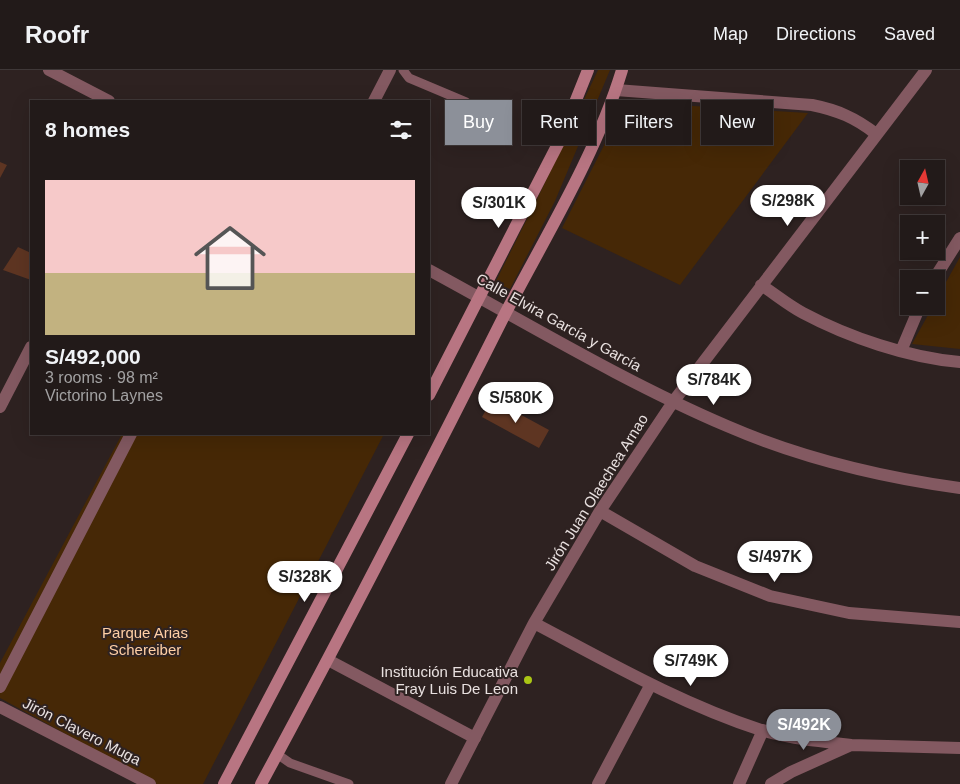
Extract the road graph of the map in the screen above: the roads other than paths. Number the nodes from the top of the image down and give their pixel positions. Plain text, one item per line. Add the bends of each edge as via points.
1 (49, 70) edge
2 (390, 70) edge
3 (403, 70) edge
4 (588, 70) edge
5 (622, 70) edge
6 (926, 70) edge
7 (616, 90) junction
8 (107, 100) edge
9 (375, 100) edge
10 (461, 100) edge
11 (876, 134) junction
12 (960, 238) edge
13 (940, 270) edge
14 (430, 271) edge
15 (761, 285) junction
16 (480, 297) junction
17 (506, 312) junction
18 (916, 315) edge
19 (30, 349) edge
20 (900, 351) junction
21 (960, 362) edge
22 (430, 393) edge
23 (673, 402) junction
24 (0, 406) edge
25 (130, 435) edge
26 (407, 435) edge
27 (960, 488) edge
28 (600, 511) junction
29 (960, 622) edge
30 (534, 623) junction
31 (328, 660) junction
32 (651, 684) junction
33 (0, 687) edge
34 (0, 706) edge
35 (763, 730) junction
36 (476, 738) junction
37 (851, 745) junction
38 (960, 748) edge
39 (277, 754) junction
40 (150, 784) edge
41 (224, 784) edge
42 (262, 784) edge
43 (349, 784) edge
44 (452, 784) edge
45 (598, 784) edge
46 (739, 784) edge
47 (771, 784) edge

1 - 8 street
2 - 9 street
3 - 10 lane via 409,78
4 - 16 main road via 560,140
5 - 7 main road
6 - 11 street, Jirón Juan Olaechea Arnao
7 - 11 street via 812,105 850,116
7 - 17 main road
11 - 15 street, Jirón Juan Olaechea Arnao
12 - 13 street
14 - 16 street, Calle Elvira García y García
15 - 20 street via 802,312 848,334
15 - 23 street, Jirón Juan Olaechea Arnao
16 - 17 street, Calle Elvira García y García
16 - 22 main road
17 - 23 street, Calle Elvira García y García
17 - 31 main road
18 - 20 street
19 - 24 street
20 - 21 street
23 - 27 street, Calle Elvira García y García via 728,427 823,461 907,481
23 - 28 street, Jirón Juan Olaechea Arnao
25 - 33 street
26 - 41 main road
28 - 29 street via 694,566 770,596 850,613
28 - 30 street, Jirón Juan Olaechea Arnao
30 - 32 street
30 - 36 street, Jirón Juan Olaechea Arnao
31 - 36 street
31 - 39 main road
32 - 35 street
32 - 45 street
34 - 40 street, Jirón Clavero Muga
35 - 37 street
35 - 46 street
36 - 44 street, Jirón Juan Olaechea Arnao
37 - 38 street
37 - 47 street
39 - 42 main road
39 - 43 lane via 290,763

